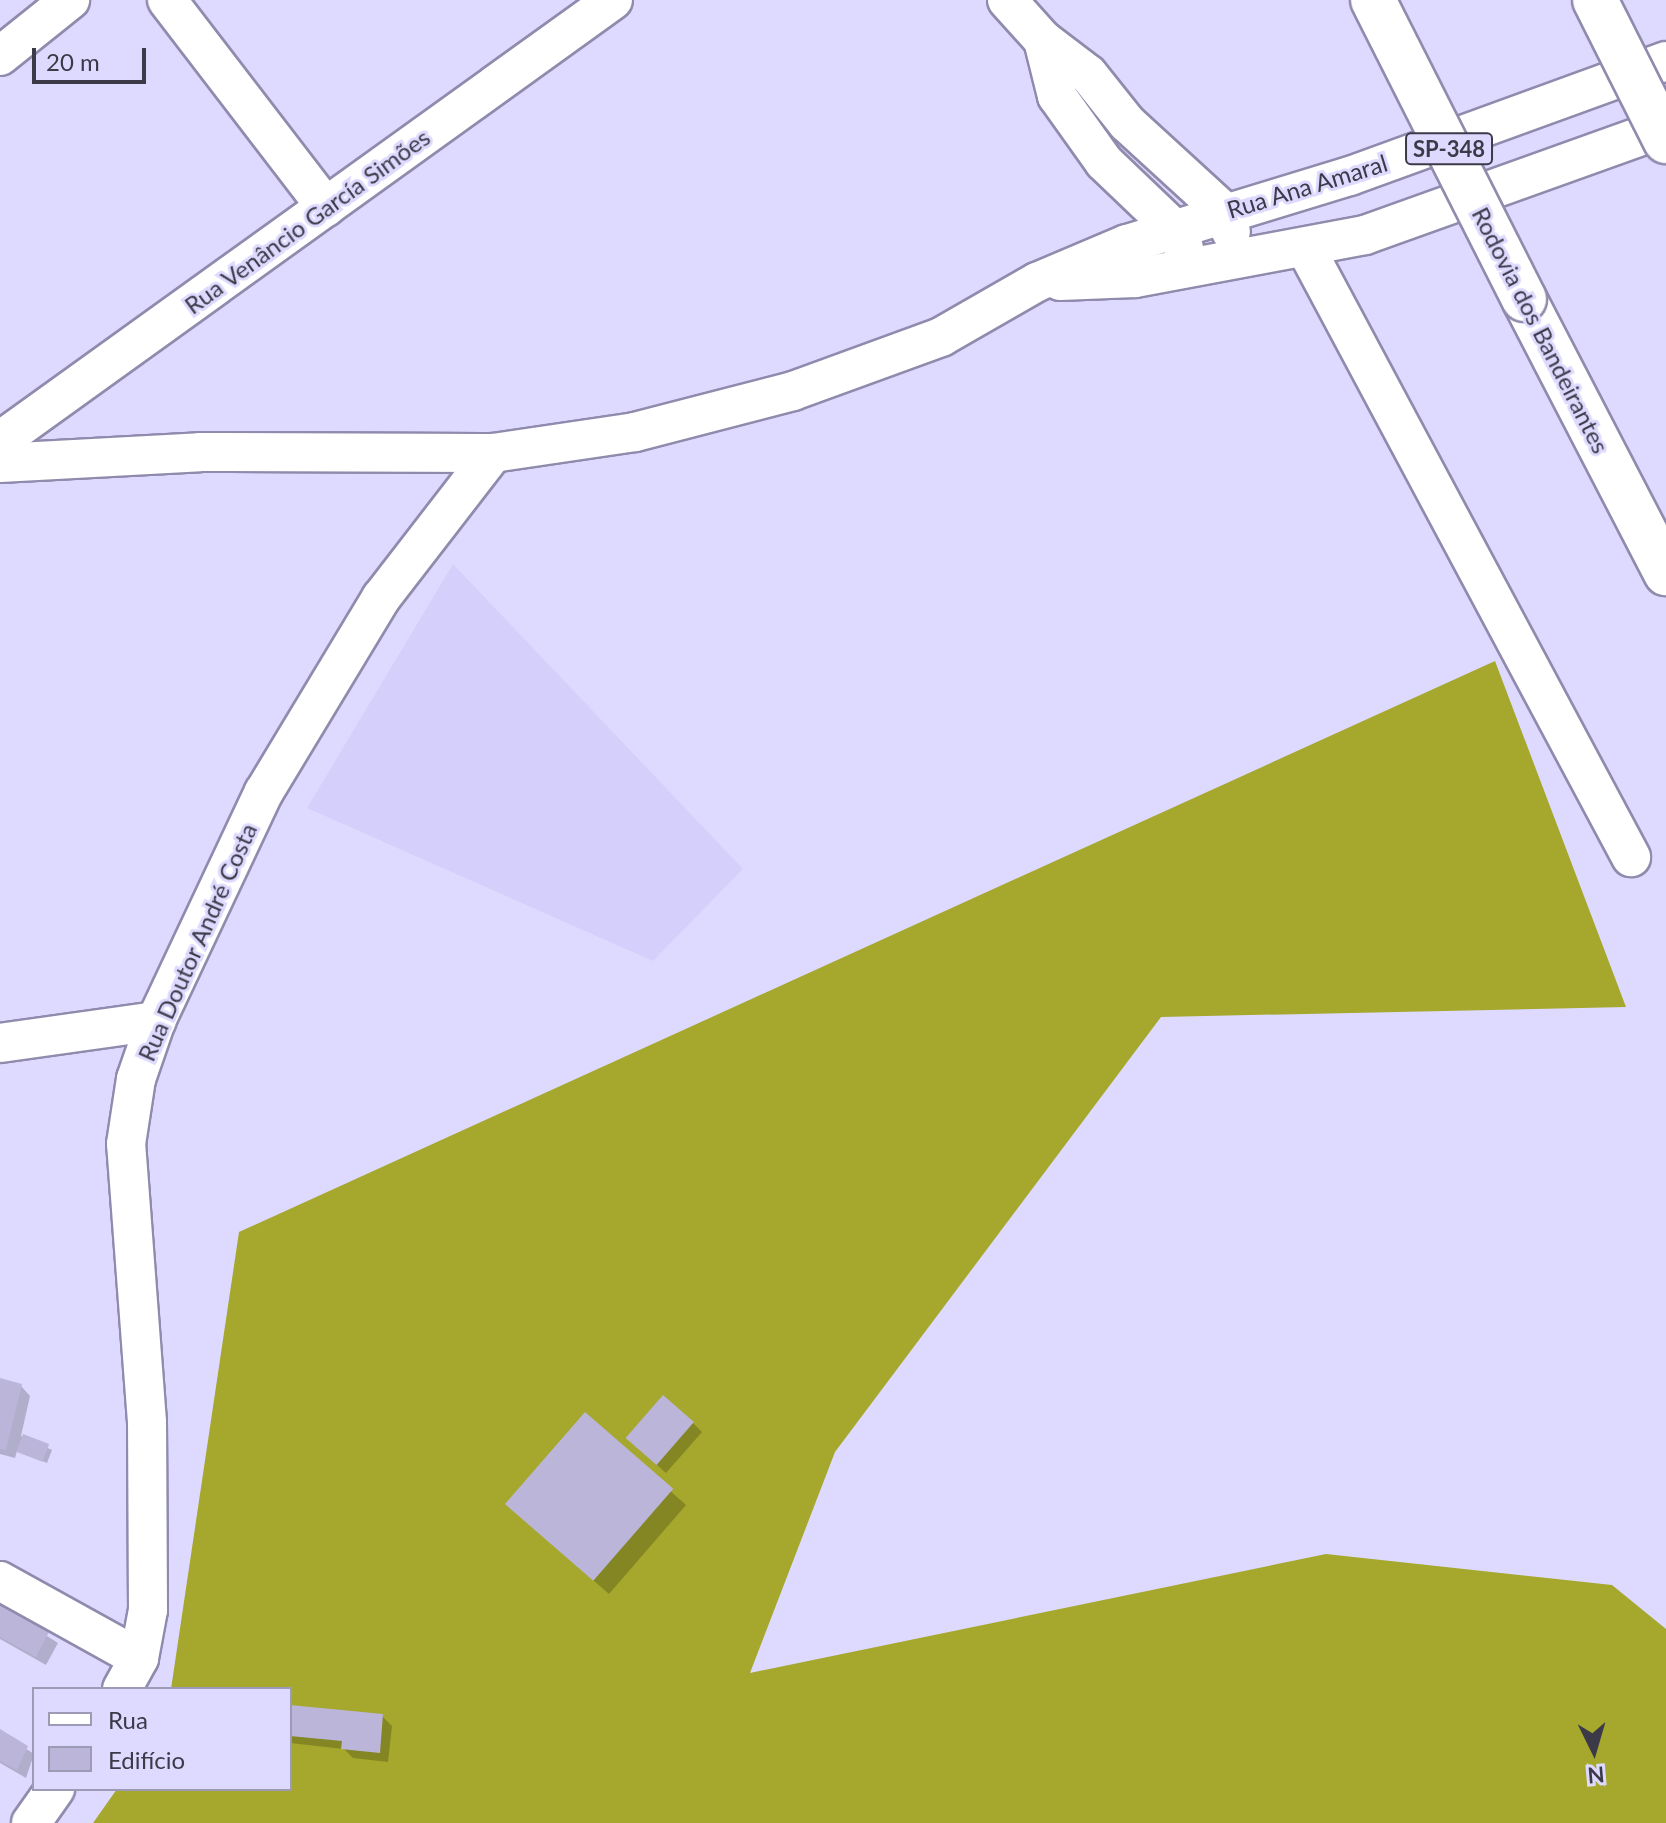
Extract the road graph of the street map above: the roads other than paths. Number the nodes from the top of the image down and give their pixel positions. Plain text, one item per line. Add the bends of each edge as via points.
1 (70, 0) edge
2 (167, 0) edge
3 (613, 0) edge
4 (1007, 0) edge
5 (1373, 0) edge
6 (1595, 0) edge
7 (1043, 40) junction
8 (0, 56) edge
9 (1666, 61) edge
10 (1666, 127) edge
11 (1666, 141) edge
12 (326, 207) junction
13 (1223, 211) junction
14 (1174, 229) junction
15 (1305, 247) junction
16 (1240, 258) junction
17 (1195, 267) junction
18 (1037, 282) junction
19 (0, 441) edge
20 (493, 453) junction
21 (0, 463) edge
22 (1666, 573) edge
23 (1631, 857) dead end
24 (156, 1021) junction
25 (0, 1043) edge
26 (0, 1581) edge
27 (131, 1674) edge
28 (54, 1791) edge
29 (31, 1823) edge

1 - 8 street
2 - 12 street
3 - 12 street, Rua Venâncio García Simões
4 - 7 street
5 - 22 highway, Rodovia dos Bandeirantes / SP-348, bridge
6 - 11 highway, bridge
7 - 13 street via 1088,74 1127,123
7 - 14 street via 1057,96 1104,162
9 - 13 street, Rua Ana Amaral via 1350,176
10 - 15 street, Rua Ana Amaral via 1365,235
12 - 19 street, Rua Venâncio García Simões
13 - 14 street, Rua Ana Amaral
13 - 16 street
14 - 17 street
14 - 18 street, Rua Ana Amaral
15 - 16 street, Rua Ana Amaral
15 - 23 street
16 - 17 street, Rua Ana Amaral
17 - 18 street, Rua Ana Amaral via 1135,278
18 - 20 street, Rua Ana Amaral via 941,337 793,391 635,432
20 - 21 street, Rua Ana Amaral via 200,452
20 - 24 street, Rua Doutor André Costa via 381,598 320,696 264,792
24 - 25 street
24 - 27 street, Rua Doutor André Costa via 136,1079 126,1144 149,1493 148,1610
26 - 27 street
28 - 29 street

